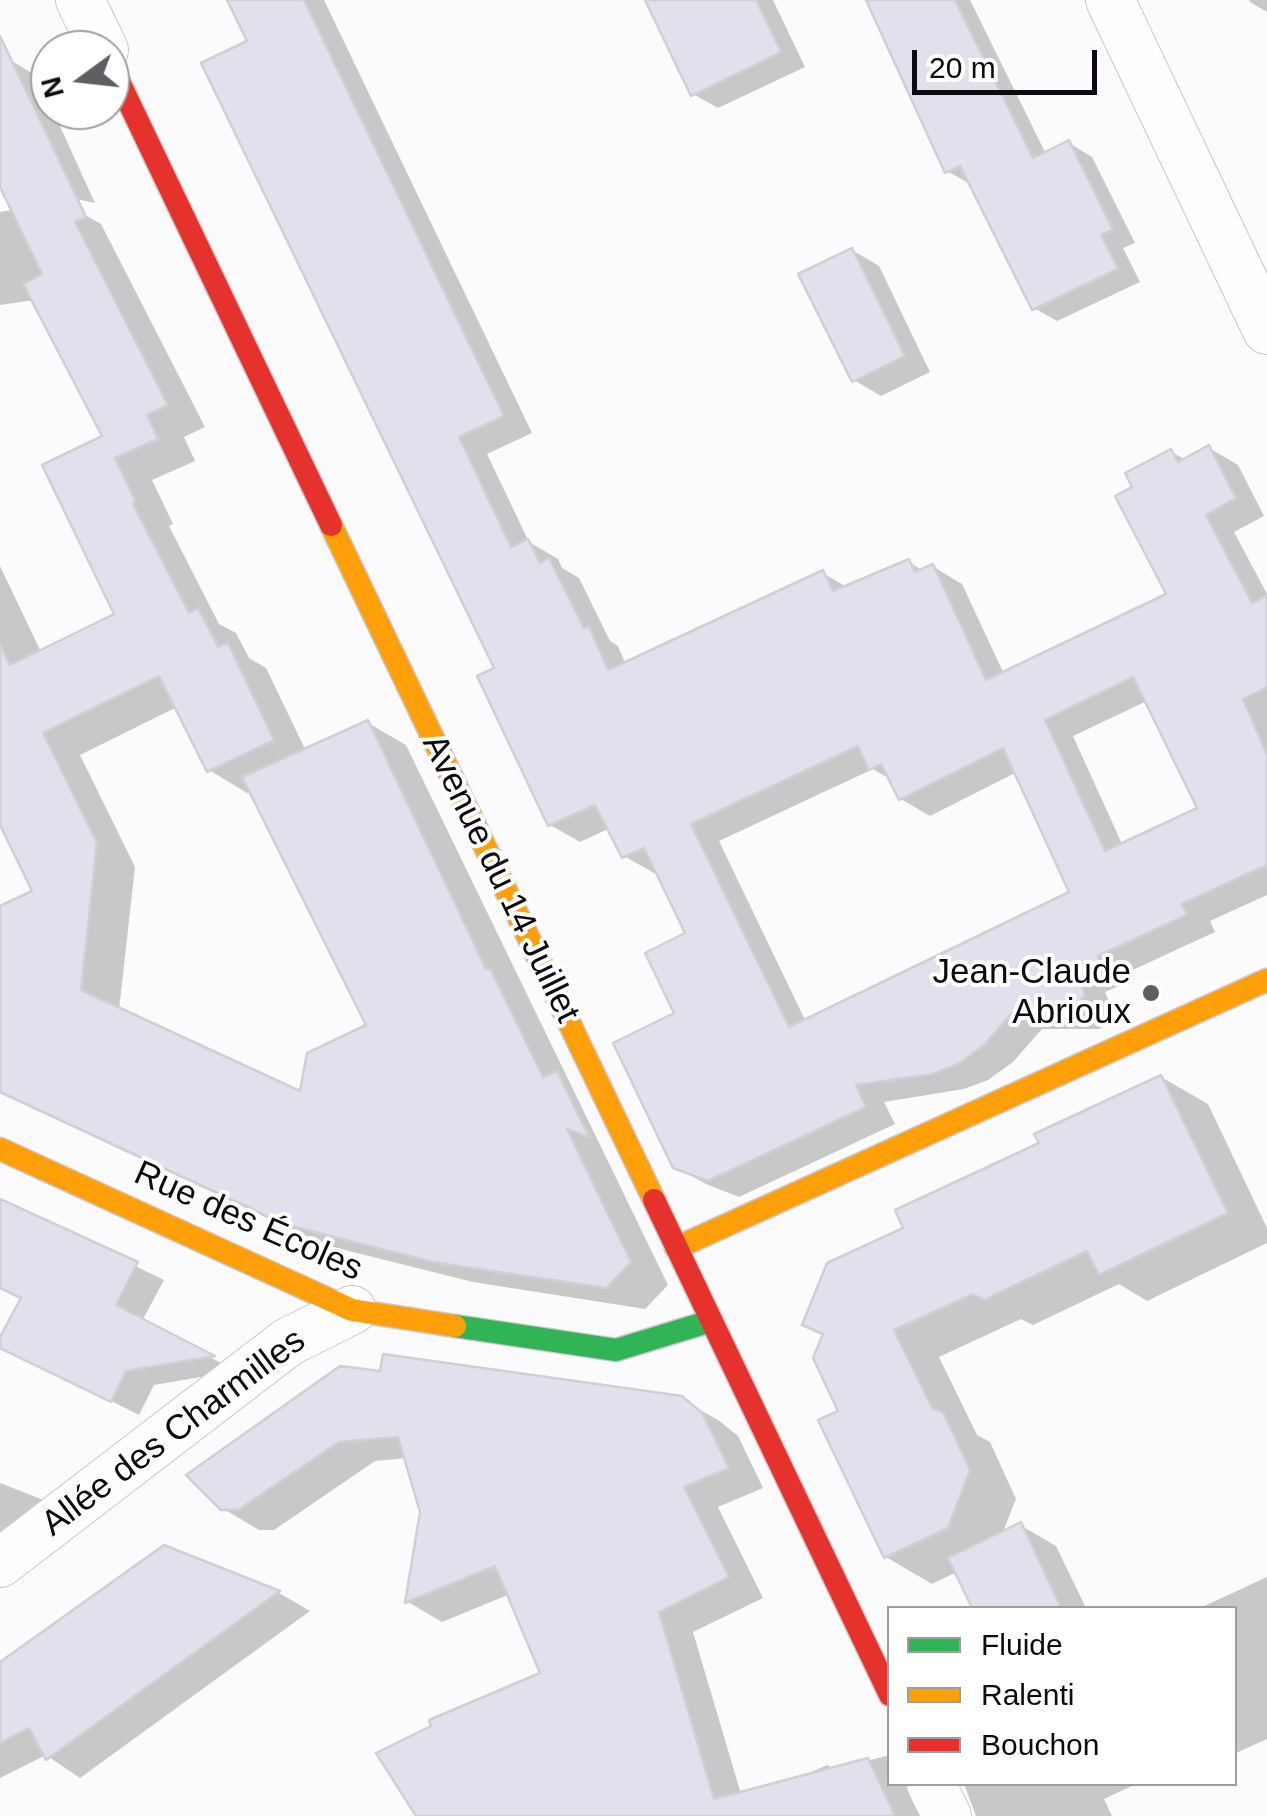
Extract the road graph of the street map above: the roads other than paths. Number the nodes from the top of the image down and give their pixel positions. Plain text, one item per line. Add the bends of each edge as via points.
1 (80, 0) edge
2 (1110, 0) edge
3 (94, 30) edge
4 (130, 105) edge
5 (1267, 330) edge
6 (1267, 980) edge
7 (0, 1149) edge
8 (676, 1248) junction
9 (352, 1310) junction
10 (711, 1321) junction
11 (0, 1563) edge
12 (887, 1689) edge
13 (933, 1786) edge
14 (947, 1816) edge

1 - 3 street
2 - 5 street
4 - 8 street, Avenue du 14 Juillet
6 - 8 street
7 - 9 street, Rue des Écoles
8 - 10 street, Avenue du 14 Juillet
9 - 10 street, Rue des Écoles via 616,1350
9 - 11 street, Allée des Charmilles via 288,1342
10 - 12 street, Avenue du 14 Juillet
13 - 14 street

